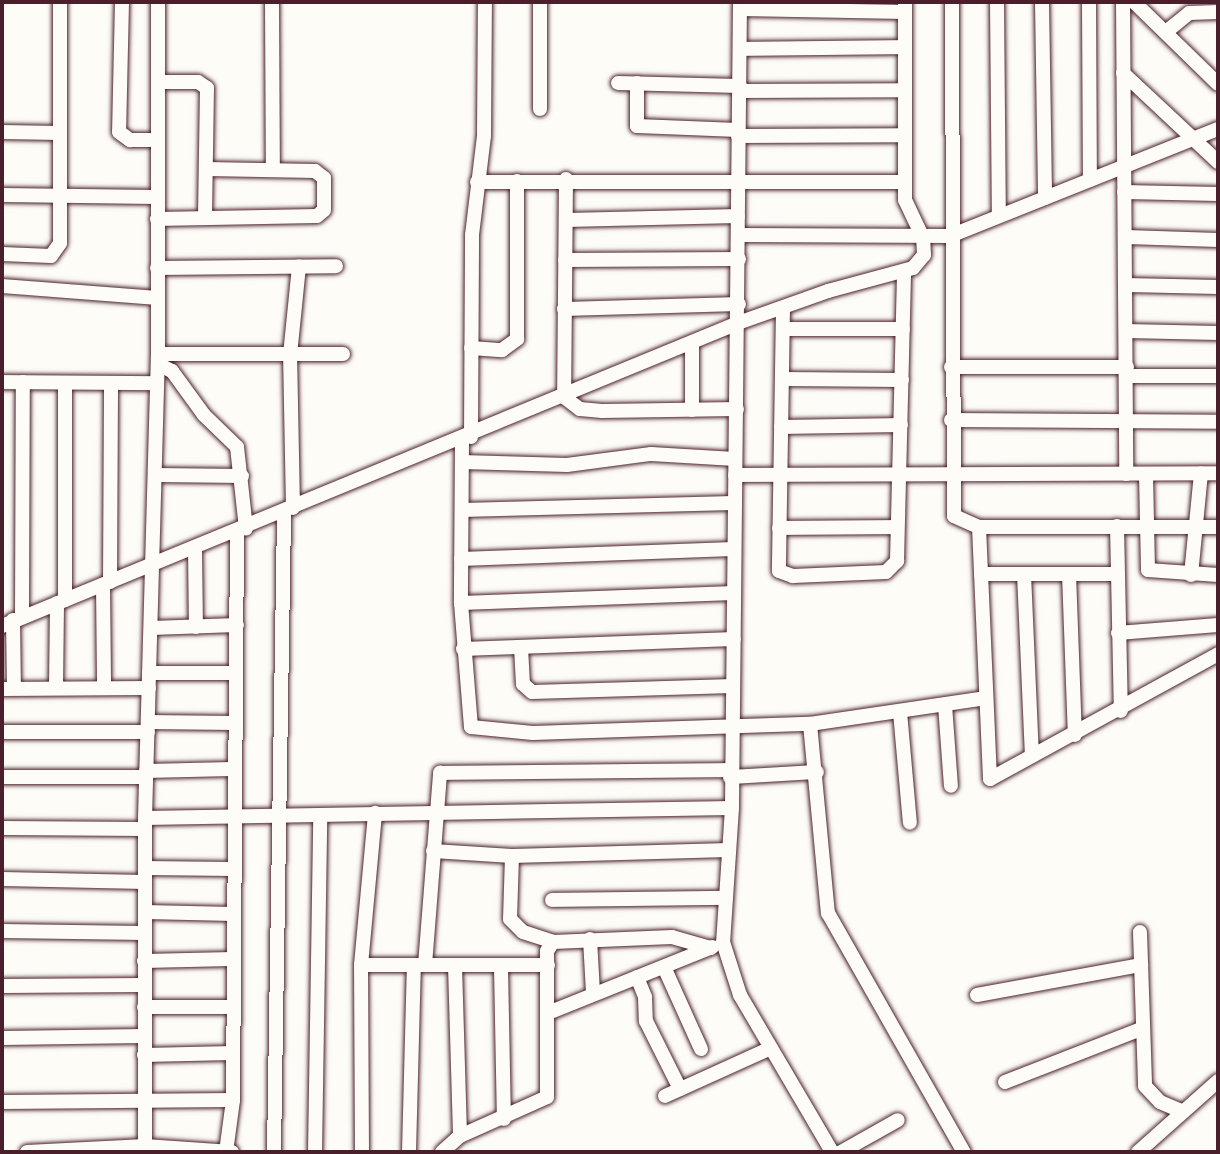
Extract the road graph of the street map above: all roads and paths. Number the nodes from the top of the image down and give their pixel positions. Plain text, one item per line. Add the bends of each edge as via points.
1 (60, 2) edge
2 (122, 2) edge
3 (158, 2) edge
4 (272, 2) edge
5 (485, 2) edge
6 (540, 2) edge
7 (952, 2) edge
8 (997, 2) edge
9 (1042, 2) edge
10 (1089, 2) edge
11 (1123, 2) edge
12 (1134, 2) edge
13 (740, 6) edge
14 (905, 7) edge
15 (1218, 12) edge
16 (1167, 31) junction
17 (905, 47) junction
18 (740, 49) junction
19 (1123, 73) junction
20 (158, 82) junction
21 (618, 83) dead end
22 (637, 83) junction
23 (1218, 84) edge
24 (740, 88) junction
25 (905, 90) junction
26 (540, 109) dead end
27 (1218, 129) edge
28 (2, 132) edge
29 (59, 133) junction
30 (738, 133) junction
31 (905, 135) junction
32 (1195, 138) junction
33 (158, 140) junction
34 (1218, 162) edge
35 (1124, 167) junction
36 (206, 169) junction
37 (273, 170) junction
38 (566, 179) junction
39 (737, 179) junction
40 (1090, 180) junction
41 (517, 181) junction
42 (477, 182) junction
43 (905, 182) junction
44 (1124, 192) junction
45 (1218, 194) edge
46 (2, 195) edge
47 (59, 196) junction
48 (156, 197) junction
49 (1045, 198) junction
50 (738, 216) junction
51 (999, 216) junction
52 (205, 218) junction
53 (157, 219) junction
54 (566, 220) junction
55 (738, 235) junction
56 (950, 236) junction
57 (1126, 237) junction
58 (923, 238) junction
59 (1218, 240) edge
60 (2, 254) edge
61 (739, 259) junction
62 (565, 260) junction
63 (299, 266) junction
64 (336, 266) dead end
65 (157, 268) junction
66 (904, 273) junction
67 (1126, 285) junction
68 (2, 286) edge
69 (1218, 287) edge
70 (158, 298) junction
71 (739, 304) junction
72 (783, 308) junction
73 (564, 309) junction
74 (738, 323) junction
75 (783, 329) junction
76 (903, 329) junction
77 (1126, 331) junction
78 (1218, 333) edge
79 (692, 343) junction
80 (471, 348) junction
81 (343, 354) dead end
82 (290, 355) junction
83 (158, 359) junction
84 (951, 367) junction
85 (1127, 372) junction
86 (1218, 376) edge
87 (782, 379) junction
88 (902, 380) junction
89 (2, 382) edge
90 (23, 382) junction
91 (65, 383) junction
92 (111, 383) junction
93 (157, 383) junction
94 (564, 397) junction
95 (737, 409) junction
96 (692, 410) junction
97 (951, 420) junction
98 (1126, 422) junction
99 (1218, 422) edge
100 (901, 425) junction
101 (781, 427) junction
102 (466, 439) junction
103 (735, 459) junction
104 (462, 462) junction
105 (1201, 473) junction
106 (1218, 473) edge
107 (952, 474) junction
108 (1126, 474) junction
109 (1146, 474) junction
110 (157, 475) junction
111 (735, 475) junction
112 (781, 475) junction
113 (242, 476) junction
114 (898, 476) junction
115 (733, 503) junction
116 (288, 510) junction
117 (462, 510) junction
118 (1117, 526) junction
119 (1147, 526) junction
120 (897, 527) junction
121 (979, 527) junction
122 (1196, 527) junction
123 (1218, 527) edge
124 (779, 528) junction
125 (241, 531) junction
126 (195, 549) junction
127 (733, 549) junction
128 (461, 559) junction
129 (153, 566) junction
130 (981, 574) junction
131 (1024, 574) junction
132 (1069, 574) junction
133 (1116, 574) junction
134 (1191, 575) junction
135 (1218, 575) edge
136 (107, 584) junction
137 (734, 593) junction
138 (61, 602) junction
139 (461, 603) junction
140 (12, 621) edge
141 (237, 625) junction
142 (1218, 625) edge
143 (196, 627) junction
144 (151, 628) junction
145 (1118, 633) junction
146 (734, 639) junction
147 (521, 647) junction
148 (463, 649) junction
149 (1218, 654) edge
150 (149, 673) junction
151 (236, 673) junction
152 (733, 686) junction
153 (56, 687) junction
154 (104, 688) junction
155 (149, 688) junction
156 (8, 689) edge
157 (986, 698) junction
158 (945, 705) junction
159 (1121, 711) junction
160 (900, 712) junction
161 (234, 723) junction
162 (810, 724) junction
163 (148, 727) junction
164 (732, 728) junction
165 (2, 732) edge
166 (1075, 735) junction
167 (1032, 756) junction
168 (232, 769) junction
169 (817, 772) junction
170 (146, 774) junction
171 (730, 774) junction
172 (2, 777) edge
173 (951, 786) dead end
174 (732, 808) junction
175 (375, 813) junction
176 (435, 814) junction
177 (320, 816) junction
178 (280, 817) junction
179 (232, 818) junction
180 (910, 823) dead end
181 (145, 824) junction
182 (2, 828) edge
183 (729, 850) junction
184 (433, 851) junction
185 (512, 856) junction
186 (233, 869) junction
187 (145, 875) junction
188 (2, 879) edge
189 (724, 898) junction
190 (552, 900) dead end
191 (145, 912) junction
192 (233, 914) junction
193 (2, 931) edge
194 (1140, 932) dead end
195 (144, 933) junction
196 (590, 939) junction
197 (553, 942) junction
198 (716, 945) junction
199 (232, 959) junction
200 (144, 961) junction
201 (361, 965) junction
202 (420, 965) junction
203 (548, 965) junction
204 (1141, 965) junction
205 (455, 966) junction
206 (501, 967) junction
207 (664, 967) junction
208 (637, 977) junction
209 (143, 985) junction
210 (2, 986) edge
211 (593, 993) junction
212 (977, 995) dead end
213 (144, 1007) junction
214 (233, 1007) junction
215 (548, 1013) junction
216 (1141, 1029) junction
217 (144, 1036) junction
218 (2, 1038) edge
219 (771, 1048) junction
220 (701, 1049) dead end
221 (233, 1053) junction
222 (144, 1055) junction
223 (1218, 1081) edge
224 (1005, 1082) dead end
225 (680, 1089) junction
226 (665, 1096) dead end
227 (144, 1100) junction
228 (233, 1100) junction
229 (2, 1102) edge
230 (1183, 1112) junction
231 (504, 1119) junction
232 (898, 1120) dead end
233 (460, 1136) junction
234 (145, 1149) edge
235 (229, 1151) edge
236 (27, 1152) edge
237 (274, 1152) edge
238 (315, 1152) edge
239 (362, 1152) edge
240 (409, 1152) edge
241 (442, 1152) edge
242 (832, 1152) edge
243 (841, 1152) edge
244 (964, 1152) edge
245 (1138, 1152) edge

1 - 29 street
2 - 33 street via 119,132 130,140
3 - 20 street
4 - 37 street
5 - 42 street via 484,136
6 - 26 street
7 - 56 street
8 - 51 street
9 - 49 street
10 - 40 street
11 - 19 street
12 - 16 street
13 - 14 street
13 - 18 street
14 - 17 street
15 - 16 street via 1189,13
16 - 23 street
17 - 18 street
17 - 25 street
18 - 24 street
19 - 32 street
19 - 35 street
20 - 33 street
20 - 36 street via 204,84
21 - 22 street
22 - 24 street
22 - 30 street via 637,126
24 - 25 street
24 - 30 street
25 - 31 street
27 - 32 street
28 - 29 street
29 - 47 street
30 - 31 street
30 - 39 street
31 - 43 street
32 - 34 street
32 - 35 street
33 - 48 street
35 - 40 street
35 - 44 street
36 - 37 street
36 - 52 street
37 - 52 street via 321,173 321,214
38 - 39 street
38 - 41 street
38 - 54 street
39 - 43 street
39 - 50 street
40 - 49 street
41 - 42 street
41 - 80 street via 517,339 502,350
42 - 80 street
43 - 58 street via 907,209
44 - 45 street
44 - 57 street
46 - 47 street
47 - 48 street
47 - 60 street via 58,251
48 - 53 street
49 - 51 street
50 - 54 street
50 - 55 street
51 - 56 street
52 - 53 street
53 - 65 street
54 - 62 street
55 - 58 street
55 - 61 street
56 - 58 street
56 - 84 street
57 - 59 street
57 - 67 street
58 - 66 street via 920,263
61 - 62 street
61 - 71 street
62 - 73 street
63 - 64 street
63 - 65 street
63 - 82 street
65 - 70 street
66 - 72 street via 859,281
66 - 76 street
67 - 69 street
67 - 77 street
68 - 70 street
70 - 83 street
71 - 73 street
71 - 74 street
72 - 74 street
72 - 75 street
73 - 94 street
74 - 79 street
74 - 95 street
75 - 76 street
75 - 87 street
76 - 88 street
77 - 78 street
77 - 85 street
79 - 94 street
79 - 96 street
80 - 102 street
81 - 82 street
82 - 83 street
82 - 116 street
83 - 93 street
83 - 113 street via 237,447
84 - 85 street
84 - 97 street
85 - 86 street
85 - 98 street
87 - 88 street
87 - 101 street
88 - 100 street
89 - 90 street
90 - 91 street
90 - 140 street
91 - 92 street
91 - 138 street
92 - 93 street
92 - 136 street
93 - 110 street
94 - 96 street via 580,409
94 - 102 street
95 - 96 street
95 - 103 street
97 - 98 street
97 - 107 street
98 - 99 street
98 - 108 street
100 - 101 street
100 - 114 street
101 - 112 street
102 - 104 street
102 - 116 street
103 - 104 street via 651,454 567,465
103 - 111 street
104 - 117 street
105 - 106 street
105 - 109 street
105 - 122 street
107 - 108 street
107 - 114 street
107 - 121 street via 954,516
108 - 109 street
109 - 119 street
110 - 113 street
110 - 129 street
111 - 112 street
111 - 115 street
112 - 114 street
112 - 124 street
113 - 125 street
114 - 120 street
115 - 117 street
115 - 127 street
116 - 125 street
116 - 178 street
117 - 128 street
118 - 119 street
118 - 121 street
118 - 133 street
119 - 122 street
119 - 134 street via 1150,574
120 - 124 street
120 - 124 street via 897,561 886,572 793,576 779,571
121 - 130 street
122 - 123 street
122 - 134 street
125 - 126 street
125 - 141 street
126 - 129 street
126 - 143 street
127 - 128 street
127 - 137 street
128 - 139 street
129 - 136 street
129 - 144 street
130 - 131 street
130 - 157 street
131 - 132 street
131 - 167 street
132 - 133 street
132 - 166 street
133 - 145 street
134 - 135 street
136 - 138 street
136 - 154 street
137 - 139 street
137 - 146 street
138 - 140 street
138 - 153 street
139 - 148 street
140 - 156 street
141 - 143 street
141 - 151 street
142 - 145 street
143 - 144 street
144 - 150 street
145 - 159 street
146 - 147 street
146 - 152 street
147 - 148 street
147 - 152 street via 523,684 532,692
148 - 164 street via 466,718 480,730
149 - 159 street
150 - 151 street
150 - 155 street
151 - 161 street
152 - 164 street
153 - 154 street
153 - 156 street
154 - 155 street
155 - 163 street
157 - 158 street
157 - 167 street via 990,779
158 - 160 street
158 - 173 street
159 - 166 street
160 - 162 street
160 - 180 street
161 - 163 street
161 - 168 street
162 - 164 street
162 - 169 street
163 - 165 street
163 - 170 street
164 - 171 street
166 - 167 street
168 - 170 street
168 - 179 street
169 - 171 street
169 - 244 street via 828,913
170 - 172 street
170 - 181 street
171 - 174 street
171 - 176 street via 447,771 436,779
174 - 176 street
174 - 183 street
175 - 176 street
175 - 177 street
175 - 201 street
176 - 184 street
177 - 178 street
177 - 238 street
178 - 179 street
178 - 237 street
179 - 181 street
179 - 186 street
181 - 182 street
181 - 187 street
183 - 185 street
183 - 189 street
184 - 185 street
184 - 202 street
185 - 197 street via 510,919 523,932
186 - 187 street
186 - 192 street
187 - 188 street
187 - 191 street
189 - 190 street
189 - 198 street
191 - 192 street
191 - 195 street
192 - 199 street
193 - 195 street
194 - 204 street
195 - 200 street
196 - 197 street
196 - 198 street via 672,937
196 - 211 street
197 - 203 street
198 - 207 street
198 - 219 street
199 - 200 street
199 - 214 street
200 - 209 street
201 - 202 street
201 - 239 street
202 - 205 street
202 - 240 street
203 - 206 street
203 - 215 street
204 - 212 street
204 - 216 street
205 - 206 street
205 - 233 street
206 - 231 street
207 - 208 street
207 - 220 street
208 - 211 street
208 - 225 street via 646,1021
209 - 210 street
209 - 213 street
211 - 215 street
213 - 214 street
213 - 217 street
214 - 221 street
215 - 231 street via 547,1097
216 - 224 street
216 - 230 street via 1145,1086 1160,1102
217 - 218 street
217 - 222 street
219 - 225 street
219 - 242 street
221 - 222 street
221 - 228 street
222 - 227 street
223 - 230 street
225 - 226 street
227 - 228 street
227 - 229 street
227 - 234 street
228 - 235 street
230 - 245 street
231 - 233 street
232 - 243 street
233 - 241 street
234 - 235 street
234 - 236 street

